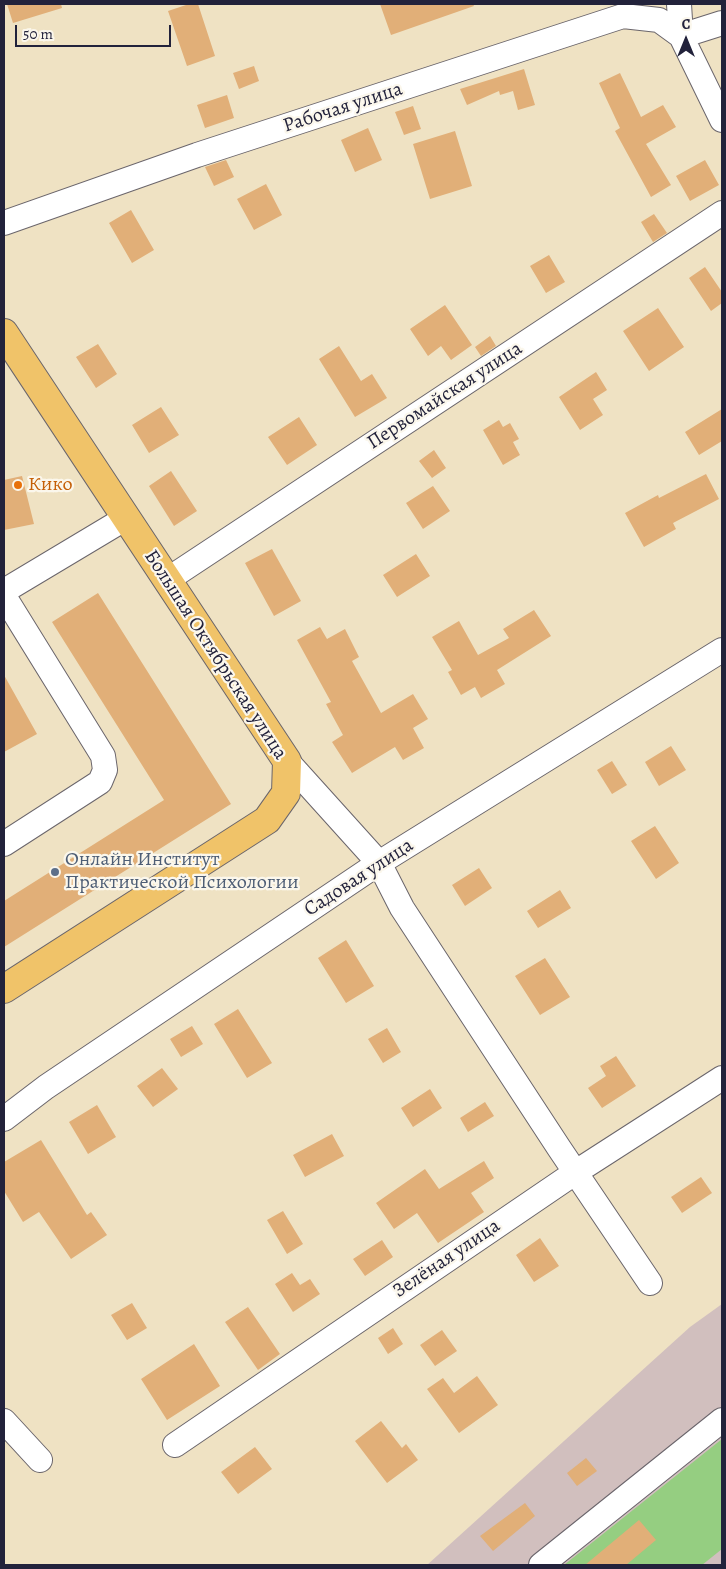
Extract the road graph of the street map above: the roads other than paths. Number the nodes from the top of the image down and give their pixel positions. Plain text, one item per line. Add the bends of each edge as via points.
1 (679, 4) edge
2 (722, 23) edge
3 (681, 36) junction
4 (722, 120) edge
5 (722, 213) edge
6 (4, 223) edge
7 (4, 333) edge
8 (126, 518) junction
9 (167, 580) junction
10 (4, 591) edge
11 (4, 596) edge
12 (722, 650) edge
13 (287, 760) junction
14 (4, 844) edge
15 (379, 863) junction
16 (4, 989) edge
17 (722, 1078) edge
18 (4, 1119) edge
19 (576, 1172) junction
20 (650, 1283) dead end
21 (722, 1420) edge
22 (4, 1421) edge
23 (175, 1445) dead end
24 (40, 1460) dead end
25 (541, 1565) edge

1 - 3 street
2 - 3 street
3 - 4 street
3 - 6 street, Рабочая улица via 659,20 624,16 198,155
5 - 9 street, Первомайская улица
7 - 8 main road, Большая Октябрьская улица
8 - 9 main road, Большая Октябрьская улица
8 - 10 street
9 - 13 main road, Большая Октябрьская улица
11 - 14 street via 103,756 105,770 100,782
12 - 15 street, Садовая улица
13 - 15 street
13 - 16 main road, Большая Октябрьская улица via 286,793 267,820
15 - 18 street, Садовая улица via 46,1087
15 - 19 street via 402,908
17 - 19 street, Зелёная улица
19 - 20 street
19 - 23 street, Зелёная улица
21 - 25 street
22 - 24 street

